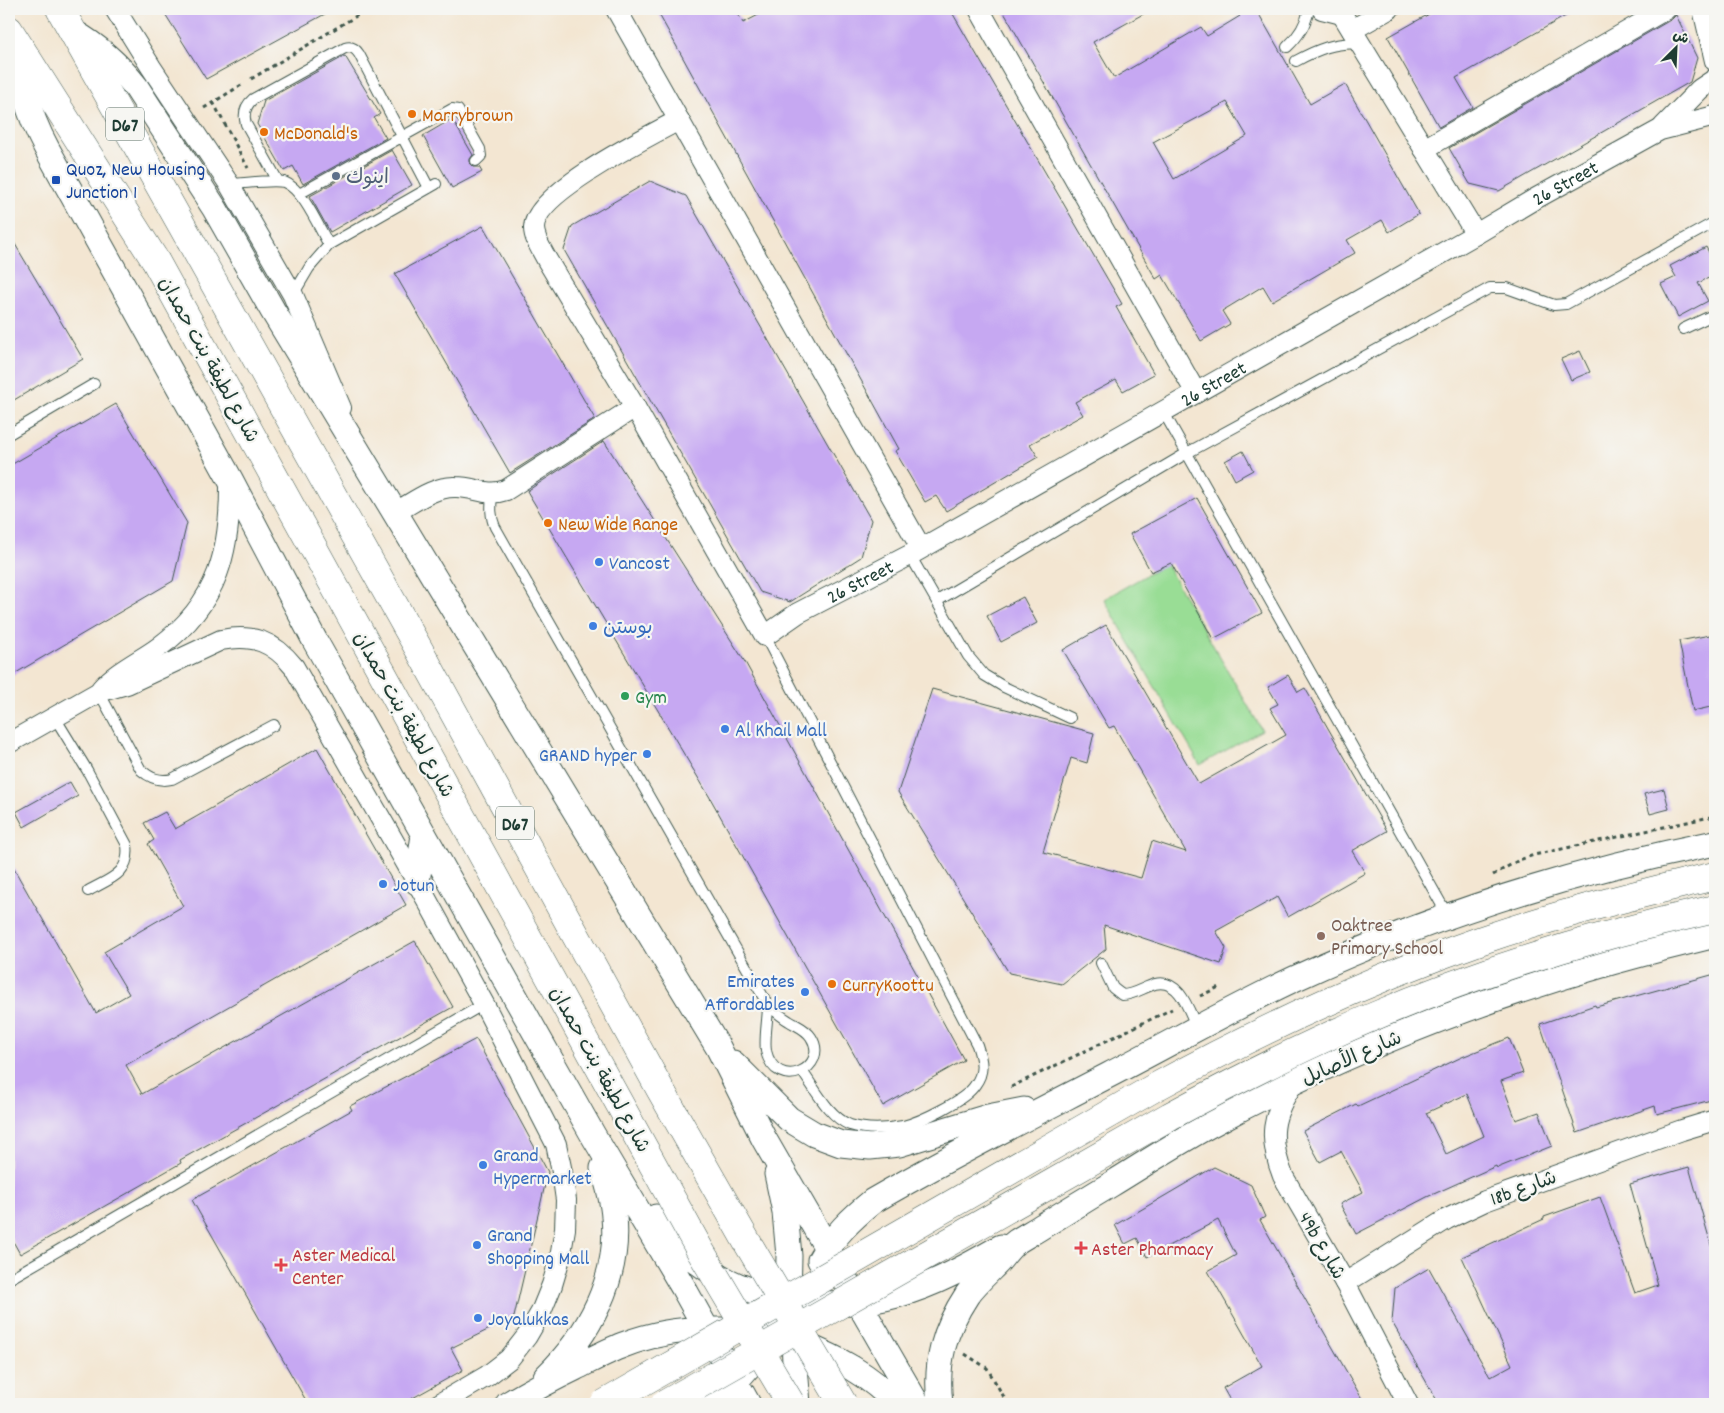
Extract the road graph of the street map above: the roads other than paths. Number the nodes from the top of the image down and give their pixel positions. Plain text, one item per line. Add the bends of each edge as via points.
1 (60, 9) edge
2 (115, 9) edge
3 (616, 9) edge
4 (979, 9) edge
5 (1309, 9) edge
6 (1322, 9) edge
7 (1389, 9) edge
8 (1666, 9) edge
9 (1703, 9) edge
10 (1348, 24) edge
11 (73, 32) junction
12 (11, 33) edge
13 (1287, 47) dead end
14 (1296, 61) dead end
15 (1715, 61) edge
16 (1715, 79) edge
17 (1715, 116) edge
18 (679, 120) junction
19 (1660, 130) junction
20 (402, 136) junction
21 (1424, 149) junction
22 (476, 161) dead end
23 (278, 181) junction
24 (229, 184) junction
25 (299, 194) junction
26 (1715, 222) edge
27 (1476, 234) junction
28 (329, 245) junction
29 (293, 294) junction
30 (1715, 314) edge
31 (1683, 329) dead end
32 (94, 384) dead end
33 (1196, 393) junction
34 (635, 407) junction
35 (1163, 412) junction
36 (340, 420) junction
37 (9, 434) edge
38 (1187, 454) junction
39 (230, 479) junction
40 (492, 494) junction
41 (396, 512) junction
42 (915, 552) junction
43 (937, 601) junction
44 (765, 636) junction
45 (99, 692) junction
46 (54, 716) junction
47 (1070, 718) dead end
48 (274, 725) dead end
49 (9, 742) edge
50 (424, 835) junction
51 (1715, 842) edge
52 (1715, 876) edge
53 (418, 882) junction
54 (88, 890) dead end
55 (1715, 909) edge
56 (1448, 916) junction
57 (1715, 935) edge
58 (1101, 963) dead end
59 (484, 1004) junction
60 (768, 1005) junction
61 (1198, 1029) junction
62 (718, 1047) junction
63 (802, 1071) junction
64 (1294, 1081) junction
65 (1044, 1108) junction
66 (1715, 1120) edge
67 (593, 1135) junction
68 (764, 1139) junction
69 (1014, 1243) junction
70 (828, 1247) junction
71 (9, 1278) edge
72 (1345, 1283) junction
73 (795, 1300) junction
74 (858, 1302) junction
75 (706, 1329) junction
76 (769, 1335) junction
77 (796, 1341) junction
78 (735, 1382) junction
79 (533, 1389) junction
80 (439, 1404) edge
81 (508, 1404) edge
82 (604, 1404) edge
83 (665, 1404) edge
84 (711, 1404) edge
85 (748, 1404) edge
86 (791, 1404) edge
87 (798, 1404) edge
88 (843, 1404) edge
89 (897, 1404) edge
90 (917, 1404) edge
91 (940, 1404) edge
92 (1408, 1404) edge

1 - 11 main road, شارع لطيفة بنت حمدان / D67
2 - 24 street via 150,68
3 - 18 street
4 - 33 street
5 - 13 lane via 1300,33
6 - 10 street
7 - 10 street
8 - 21 street
9 - 15 street
10 - 14 lane via 1349,42 1322,48
10 - 21 street
11 - 36 street, شارع لطيفة بنت حمدان via 108,56 136,87 215,209
11 - 88 main road, شارع لطيفة بنت حمدان / D67, bridge via 431,671 665,1098
12 - 39 street via 18,71 36,128
12 - 86 main road, شارع لطيفة بنت حمدان / D67, bridge via 155,260 701,1252
16 - 19 street, 26 Street via 1700,89
17 - 19 street, 26 Street
18 - 34 street via 616,154 558,193 543,207 534,226 547,260
18 - 42 street
19 - 27 street, 26 Street
20 - 22 lane via 456,109 481,151
20 - 23 lane via 358,51 344,48 253,99 246,107 246,124
20 - 25 lane
20 - 28 lane via 432,186
21 - 27 street
23 - 24 lane
23 - 25 lane via 290,185
24 - 29 street
25 - 28 lane
26 - 38 lane via 1566,304 1554,305 1507,288 1490,288
27 - 33 street, 26 Street
28 - 29 lane
29 - 36 street via 340,402
30 - 31 lane
32 - 37 lane
33 - 35 street, 26 Street
34 - 40 street via 506,490
34 - 44 street
35 - 38 lane
35 - 42 street, 26 Street
36 - 41 street, شارع لطيفة بنت حمدان
38 - 43 lane
38 - 56 lane
39 - 45 street via 226,540 216,579 207,595 173,636 120,672
39 - 50 street via 315,641
40 - 41 street via 458,487 445,488
40 - 60 lane via 490,511 495,527
41 - 62 street, شارع لطيفة بنت حمدان
42 - 43 lane
42 - 44 street, 26 Street via 798,613
43 - 47 lane via 968,656 984,675
44 - 63 lane via 982,1060 976,1085 955,1104 905,1125 889,1127 861,1128 848,1124 828,1108
45 - 46 street
45 - 48 lane via 141,770 158,780 172,779
45 - 53 street via 127,684 221,640 254,638 270,644 294,666
46 - 49 street
46 - 54 lane via 88,770 128,845 123,869
50 - 53 street
50 - 67 street
51 - 56 street via 1582,875
52 - 82 main road, bridge via 1644,892 1483,940 1364,985 1281,1022 1152,1089
53 - 59 street
55 - 83 main road, bridge via 1643,925 1509,965 1370,1018 1302,1048 1170,1116
56 - 61 street via 1293,980
57 - 64 street, شارع الأصايل via 1608,962 1496,998 1396,1036
58 - 61 lane via 1113,988 1122,995 1157,983 1176,988
59 - 71 lane
59 - 80 street via 556,1144 566,1200 564,1229 552,1285 526,1336 509,1359
60 - 63 lane via 806,1031 811,1038 815,1054 813,1061
60 - 63 lane via 766,1049 773,1066 779,1071 794,1074
61 - 65 street
62 - 65 street via 789,1119 814,1134 841,1144 870,1147 899,1144 1016,1111
62 - 68 street, شارع لطيفة بنت حمدان
64 - 69 street, شارع الأصايل via 1216,1121
64 - 72 street, 49b شارع via 1276,1116 1276,1157 1283,1176
65 - 70 street via 873,1201 850,1219
66 - 72 street, 18b شارع via 1485,1201 1447,1220
67 - 73 street via 614,1150 661,1225 691,1256 732,1282 756,1292
67 - 75 street
67 - 79 street via 614,1216 615,1240 609,1277 583,1331
68 - 70 street
68 - 73 street via 786,1212
69 - 74 street via 918,1288
69 - 91 street via 968,1294 952,1321 943,1341 938,1372
70 - 73 street
70 - 74 street
72 - 92 street, 49b شارع
73 - 74 street
73 - 76 street
73 - 77 street
74 - 90 street
75 - 76 street
75 - 78 street
75 - 79 street via 678,1331 622,1345
76 - 77 street
76 - 78 street
77 - 87 street
77 - 89 street via 856,1370
78 - 84 street
78 - 85 street
79 - 81 street

